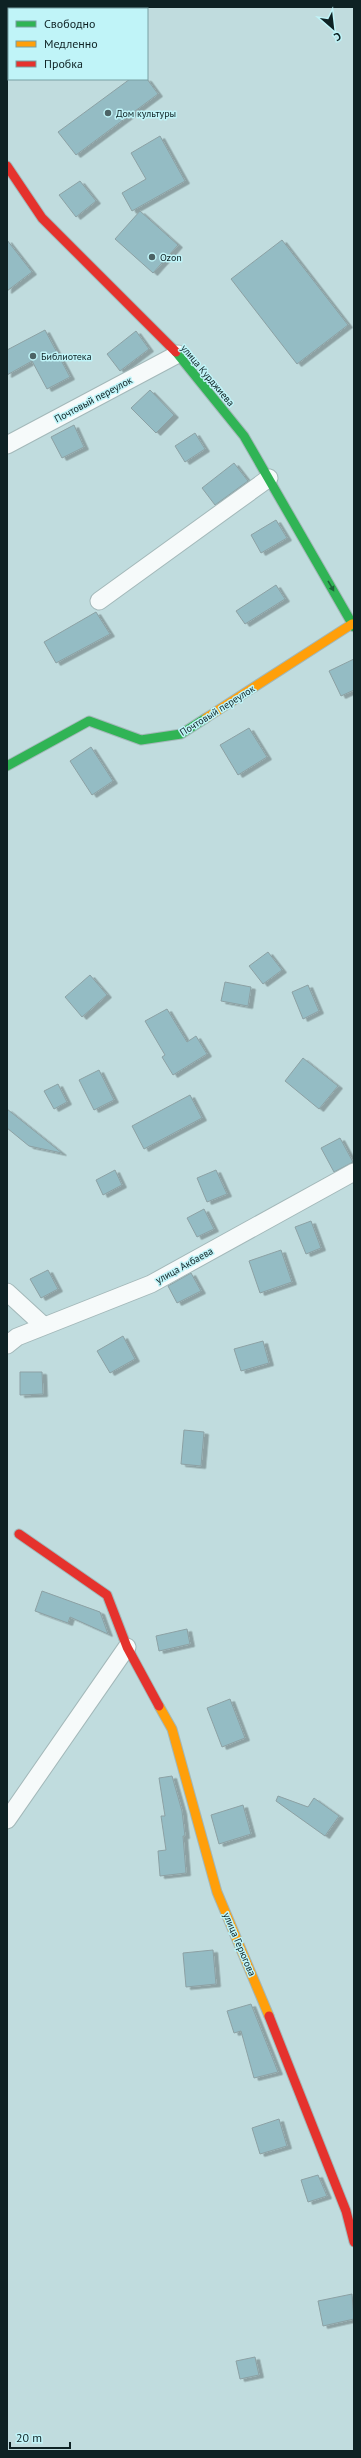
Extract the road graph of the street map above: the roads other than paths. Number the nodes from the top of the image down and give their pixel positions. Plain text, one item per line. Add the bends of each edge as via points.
1 (7, 166) edge
2 (178, 354) junction
3 (7, 444) edge
4 (269, 478) junction
5 (312, 552) junction
6 (338, 578) dead end
7 (99, 601) dead end
8 (353, 626) edge
9 (7, 766) edge
10 (354, 1172) edge
11 (7, 1292) edge
12 (44, 1326) junction
13 (7, 1345) edge
14 (19, 1534) dead end
15 (127, 1647) junction
16 (7, 1820) edge
17 (354, 2242) edge

1 - 2 street, улица Курджиева via 42,218
2 - 3 street, Почтовый переулок
2 - 4 street, улица Курджиева via 244,436
4 - 5 street, улица Курджиева
4 - 7 street
5 - 6 street
5 -> 8 street, улица Курджиева
8 - 9 street, Почтовый переулок via 181,734 141,740 89,721
10 - 12 street, улица Акбаева via 151,1284
11 - 12 street
12 - 13 street, улица Акбаева via 17,1337
14 - 15 street, улица Герюгова via 107,1595
15 - 16 street
15 - 17 street, улица Герюгова via 172,1729 217,1892 244,1952 346,2211

